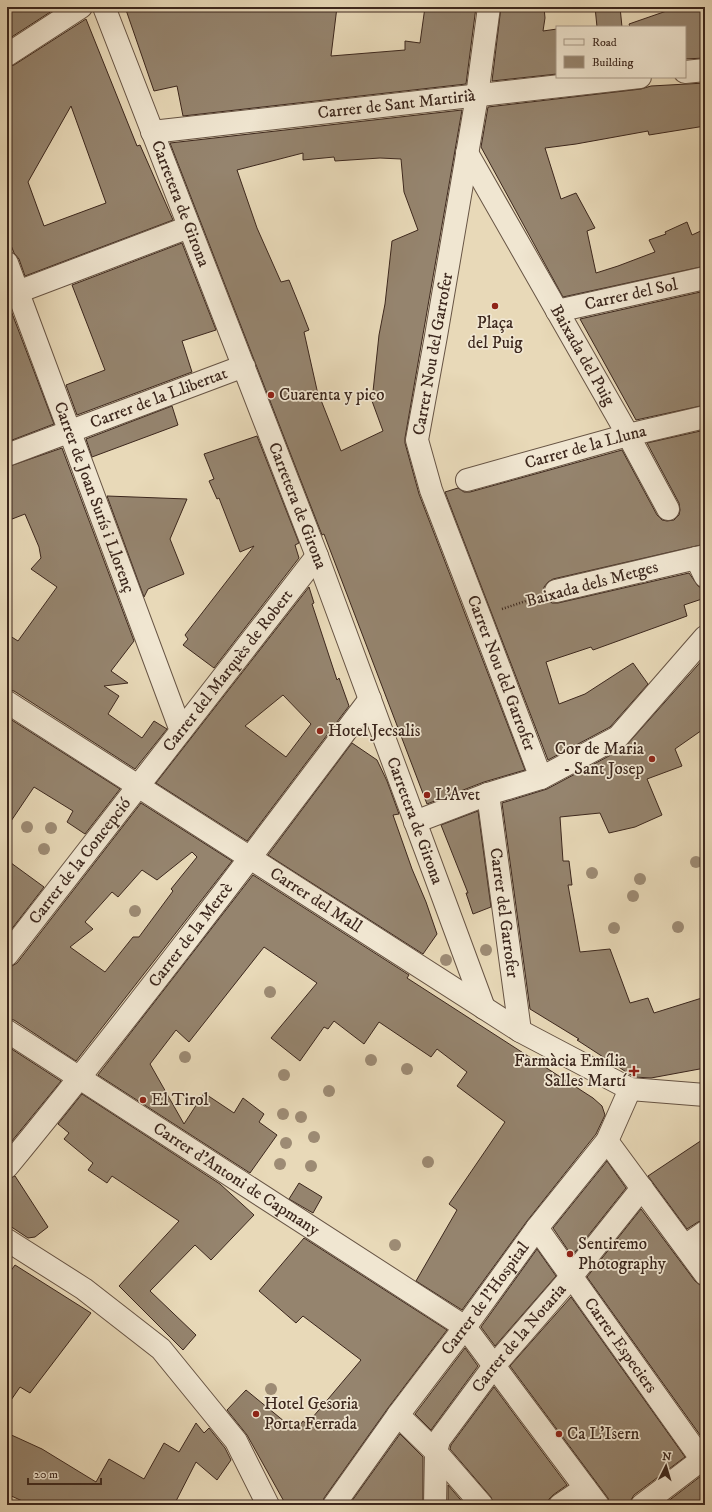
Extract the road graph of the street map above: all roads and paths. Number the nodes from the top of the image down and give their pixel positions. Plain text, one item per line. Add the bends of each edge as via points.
1 (81, 7) edge
2 (104, 7) edge
3 (489, 7) edge
4 (7, 55) edge
5 (705, 70) edge
6 (686, 72) edge
7 (631, 78) edge
8 (477, 96) junction
9 (152, 132) junction
10 (466, 153) junction
11 (189, 227) junction
12 (7, 263) edge
13 (705, 278) edge
14 (13, 294) edge
15 (557, 311) junction
16 (244, 366) junction
17 (705, 417) edge
18 (70, 432) junction
19 (628, 435) junction
20 (7, 455) edge
21 (467, 480) dead end
22 (668, 509) dead end
23 (317, 556) junction
24 (702, 563) edge
25 (556, 591) joint
26 (480, 617) junction
27 (705, 637) edge
28 (370, 699) junction
29 (7, 702) edge
30 (181, 731) junction
31 (541, 778) junction
32 (138, 786) junction
33 (488, 794) junction
34 (415, 822) junction
35 (250, 859) junction
36 (7, 955) edge
37 (484, 1008) junction
38 (7, 1031) edge
39 (520, 1032) junction
40 (80, 1079) junction
41 (630, 1089) junction
42 (705, 1095) edge
43 (607, 1141) junction
44 (7, 1167) edge
45 (642, 1188) junction
46 (536, 1228) junction
47 (705, 1232) edge
48 (7, 1240) edge
49 (685, 1246) junction
50 (705, 1274) edge
51 (572, 1277) junction
52 (464, 1327) junction
53 (494, 1366) junction
54 (398, 1415) junction
55 (436, 1452) junction
56 (704, 1460) edge
57 (585, 1488) junction
58 (268, 1505) edge
59 (334, 1505) edge
60 (435, 1505) edge
61 (482, 1505) edge
62 (560, 1505) edge
63 (598, 1505) edge
64 (642, 1505) edge

1 - 4 street
2 - 9 street, Carretera de Girona
3 - 8 street, Carrer Nou del Garrofer
5 - 6 street
7 - 8 street, Carrer de Sant Martirià
8 - 9 street, Carrer de Sant Martirià
8 - 10 street, Carrer Nou del Garrofer
9 - 11 street, Carretera de Girona
10 - 15 street, Baixada del Puig
10 - 26 street, Carrer Nou del Garrofer via 417,440 431,490
11 - 14 street
11 - 16 street, Carretera de Girona
12 - 14 street, Carrer de Joan Surís i Llorenç
13 - 15 street, Carrer del Sol
14 - 18 street, Carrer de Joan Surís i Llorenç
15 - 19 street, Baixada del Puig
16 - 18 street, Carrer de la Llibertat
16 - 23 street, Carretera de Girona
17 - 19 street, Carrer de la Lluna
18 - 20 street, Carrer de la Llibertat
18 - 30 street, Carrer de Joan Surís i Llorenç
19 - 21 street, Carrer de la Lluna
19 - 22 street, Baixada del Puig
23 - 28 street, Carretera de Girona
23 - 30 street, Carrer del Marquès de Robert
24 - 25 street, Baixada dels Metges
25 - 26 path, Baixada dels Metges
26 - 31 street, Carrer Nou del Garrofer
27 - 31 street via 618,737
28 - 34 street, Carretera de Girona
28 - 35 street, Carrer de la Mercè
29 - 32 street, Carrer del Mall
30 - 32 street, Carrer del Marquès de Robert
31 - 33 street
32 - 35 street, Carrer del Mall
32 - 36 street, Carrer de la Concepció
33 - 34 street
33 - 39 street, Carrer del Garrofer
34 - 37 street, Carretera de Girona
35 - 37 street, Carrer del Mall
35 - 40 street, Carrer de la Mercè
37 - 39 street, Carrer del Mall
38 - 40 street, Carrer d'Antoni de Capmany
39 - 41 street, Carrer del Mall
40 - 44 street, Carrer de la Mercè
40 - 52 street, Carrer d'Antoni de Capmany
41 - 42 street
41 - 43 street, Carrer de l'Hospital
43 - 45 street
43 - 46 street, Carrer de l'Hospital
45 - 49 street
45 - 51 street, Carrer de la Notaria
46 - 51 street, Carrer Especiers
46 - 52 street, Carrer de l'Hospital
47 - 49 street
48 - 58 street via 84,1289 161,1349 236,1441
49 - 50 street
51 - 53 street, Carrer de la Notaria
51 - 56 street, Carrer Especiers
52 - 53 street, Carrer d'Antoni de Capmany
52 - 54 street, Carrer de l'Hospital
53 - 55 street, Carrer de la Notaria via 439,1440
53 - 57 street, Carrer d'Antoni de Capmany
54 - 55 street
54 - 59 street, Carrer de l'Hospital
55 - 60 street, Carrer de la Notaria
55 - 61 street
56 - 64 street
57 - 62 street
57 - 63 street, Carrer d'Antoni de Capmany

